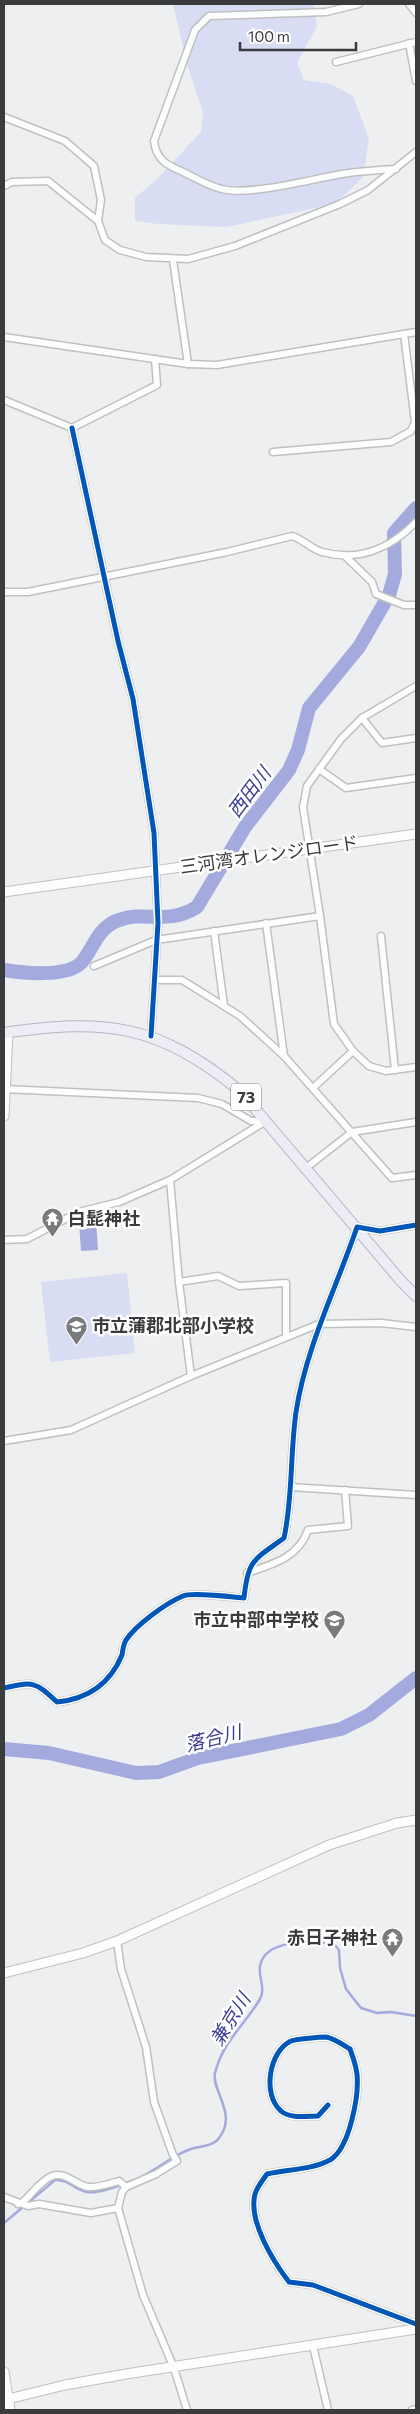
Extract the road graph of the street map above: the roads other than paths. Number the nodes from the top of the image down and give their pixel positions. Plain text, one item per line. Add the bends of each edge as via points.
1 (359, 4) edge
2 (409, 4) edge
3 (416, 13) edge
4 (413, 42) edge
5 (336, 62) dead end
6 (416, 81) edge
7 (4, 117) edge
8 (416, 152) edge
9 (396, 169) junction
10 (4, 186) edge
11 (98, 222) junction
12 (172, 260) junction
13 (416, 332) edge
14 (404, 334) junction
15 (4, 337) edge
16 (155, 359) junction
17 (188, 364) junction
18 (4, 400) edge
19 (72, 428) junction
20 (273, 452) dead end
21 (416, 523) edge
22 (345, 556) junction
23 (104, 577) junction
24 (4, 592) edge
25 (416, 604) edge
26 (416, 686) edge
27 (362, 718) junction
28 (416, 738) edge
29 (319, 769) junction
30 (416, 778) edge
31 (416, 834) edge
32 (310, 849) junction
33 (157, 871) junction
34 (4, 892) edge
35 (320, 916) junction
36 (266, 923) junction
37 (214, 931) junction
38 (380, 936) dead end
39 (156, 940) junction
40 (94, 966) dead end
41 (155, 980) junction
42 (224, 1006) junction
43 (6, 1033) edge
44 (151, 1036) junction
45 (353, 1051) junction
46 (284, 1056) junction
47 (416, 1067) edge
48 (395, 1070) junction
49 (314, 1087) junction
50 (5, 1089) edge
51 (4, 1116) edge
52 (266, 1121) junction
53 (416, 1122) edge
54 (352, 1132) junction
55 (306, 1168) junction
56 (416, 1175) edge
57 (170, 1180) junction
58 (416, 1225) edge
59 (357, 1227) junction
60 (4, 1240) edge
61 (179, 1282) junction
62 (416, 1296) edge
63 (319, 1324) junction
64 (416, 1327) edge
65 (286, 1338) junction
66 (191, 1376) junction
67 (4, 1441) edge
68 (290, 1487) junction
69 (345, 1490) junction
70 (416, 1494) edge
71 (247, 1573) junction
72 (4, 1688) edge
73 (416, 1820) edge
74 (117, 1940) junction
75 (4, 1973) edge
76 (328, 2105) dead end
77 (123, 2185) junction
78 (4, 2197) edge
79 (22, 2205) junction
80 (118, 2208) junction
81 (416, 2324) edge
82 (416, 2329) edge
83 (312, 2346) junction
84 (174, 2368) junction
85 (4, 2372) edge
86 (6, 2400) edge
87 (416, 2409) edge
88 (10, 2410) edge
89 (186, 2410) edge
90 (328, 2410) edge
91 (412, 2410) edge

1 - 9 street via 326,12 209,16 195,30 154,141 155,150 160,160 171,166 202,182 234,191 344,173
2 - 3 street
4 - 5 street
4 - 6 street
7 - 11 street via 65,141 94,166 101,200
8 - 9 street
9 - 12 street via 368,190 309,216 216,252
10 - 11 street via 12,182 48,180
11 - 12 street via 105,240 120,250 146,258
12 - 17 street
13 - 14 street
14 - 17 street via 217,365
14 - 20 street via 415,422 411,431 391,442
15 - 16 street
16 - 17 street
16 - 19 street via 157,385
18 - 19 street
19 - 23 street
21 - 22 street via 386,547
22 - 23 street via 320,551 292,536
22 - 25 street via 372,582 376,594 404,605
23 - 24 street via 28,592
23 - 33 street via 133,699
26 - 27 street
27 - 28 street via 382,743
27 - 29 street via 341,739
29 - 30 street via 346,788
29 - 32 street via 307,786 304,797
31 - 32 street, 三河湾オレンジロード
32 - 33 street, 三河湾オレンジロード
32 - 35 street
33 - 34 street, 三河湾オレンジロード
33 - 39 street
35 - 36 street
35 - 45 street via 334,1024
36 - 37 street
36 - 46 street
37 - 39 street
37 - 42 street
38 - 48 street
39 - 40 street
39 - 41 street
41 - 42 street via 182,980
41 - 44 street
42 - 46 street via 240,1016
43 - 44 main road, 73 via 88,1026 112,1027
43 - 50 street
44 - 52 main road, 73 via 187,1052 214,1070 240,1091
45 - 48 street via 369,1066 378,1070
45 - 49 street
46 - 49 street
47 - 48 street
49 - 54 street
50 - 51 street
50 - 52 street via 198,1098 222,1104 251,1121
52 - 55 main road, 73
52 - 57 street
53 - 54 street
54 - 55 street
54 - 56 street via 392,1178
55 - 59 main road, 73
57 - 60 street via 119,1202 79,1212 27,1239
57 - 61 street
58 - 59 street via 380,1231
59 - 62 main road, 73
59 - 63 street
61 - 65 street via 218,1276 239,1286 286,1283
61 - 66 street
63 - 64 street via 382,1323
63 - 65 street
63 - 68 street via 296,1412
65 - 66 street
66 - 67 street via 72,1430
68 - 69 street
68 - 71 street via 290,1512 284,1538 255,1560
69 - 70 street
69 - 71 street via 348,1526 308,1530 297,1550 271,1565
71 - 72 street via 244,1598 184,1595 138,1625 125,1642 113,1671 93,1692 76,1700 57,1702 42,1687 18,1685
73 - 74 street via 329,1845
74 - 75 street via 82,1953
74 - 77 street via 121,1970 146,2047 154,2102 174,2157 168,2168
76 - 81 street via 318,2116 293,2116 281,2112 271,2097 269,2074 278,2055 291,2041 326,2037 350,2048 357,2074 355,2110 340,2149 333,2158 311,2167 267,2174 256,2191 256,2216 271,2257 289,2282 313,2285
77 - 79 street via 90,2187 57,2175 50,2177
77 - 80 street
78 - 79 street
79 - 80 street via 39,2204 91,2213
80 - 84 street via 143,2295
82 - 83 street
83 - 84 street
83 - 90 street
84 - 86 street via 74,2384
84 - 89 street
85 - 86 street
86 - 88 street
87 - 91 street

